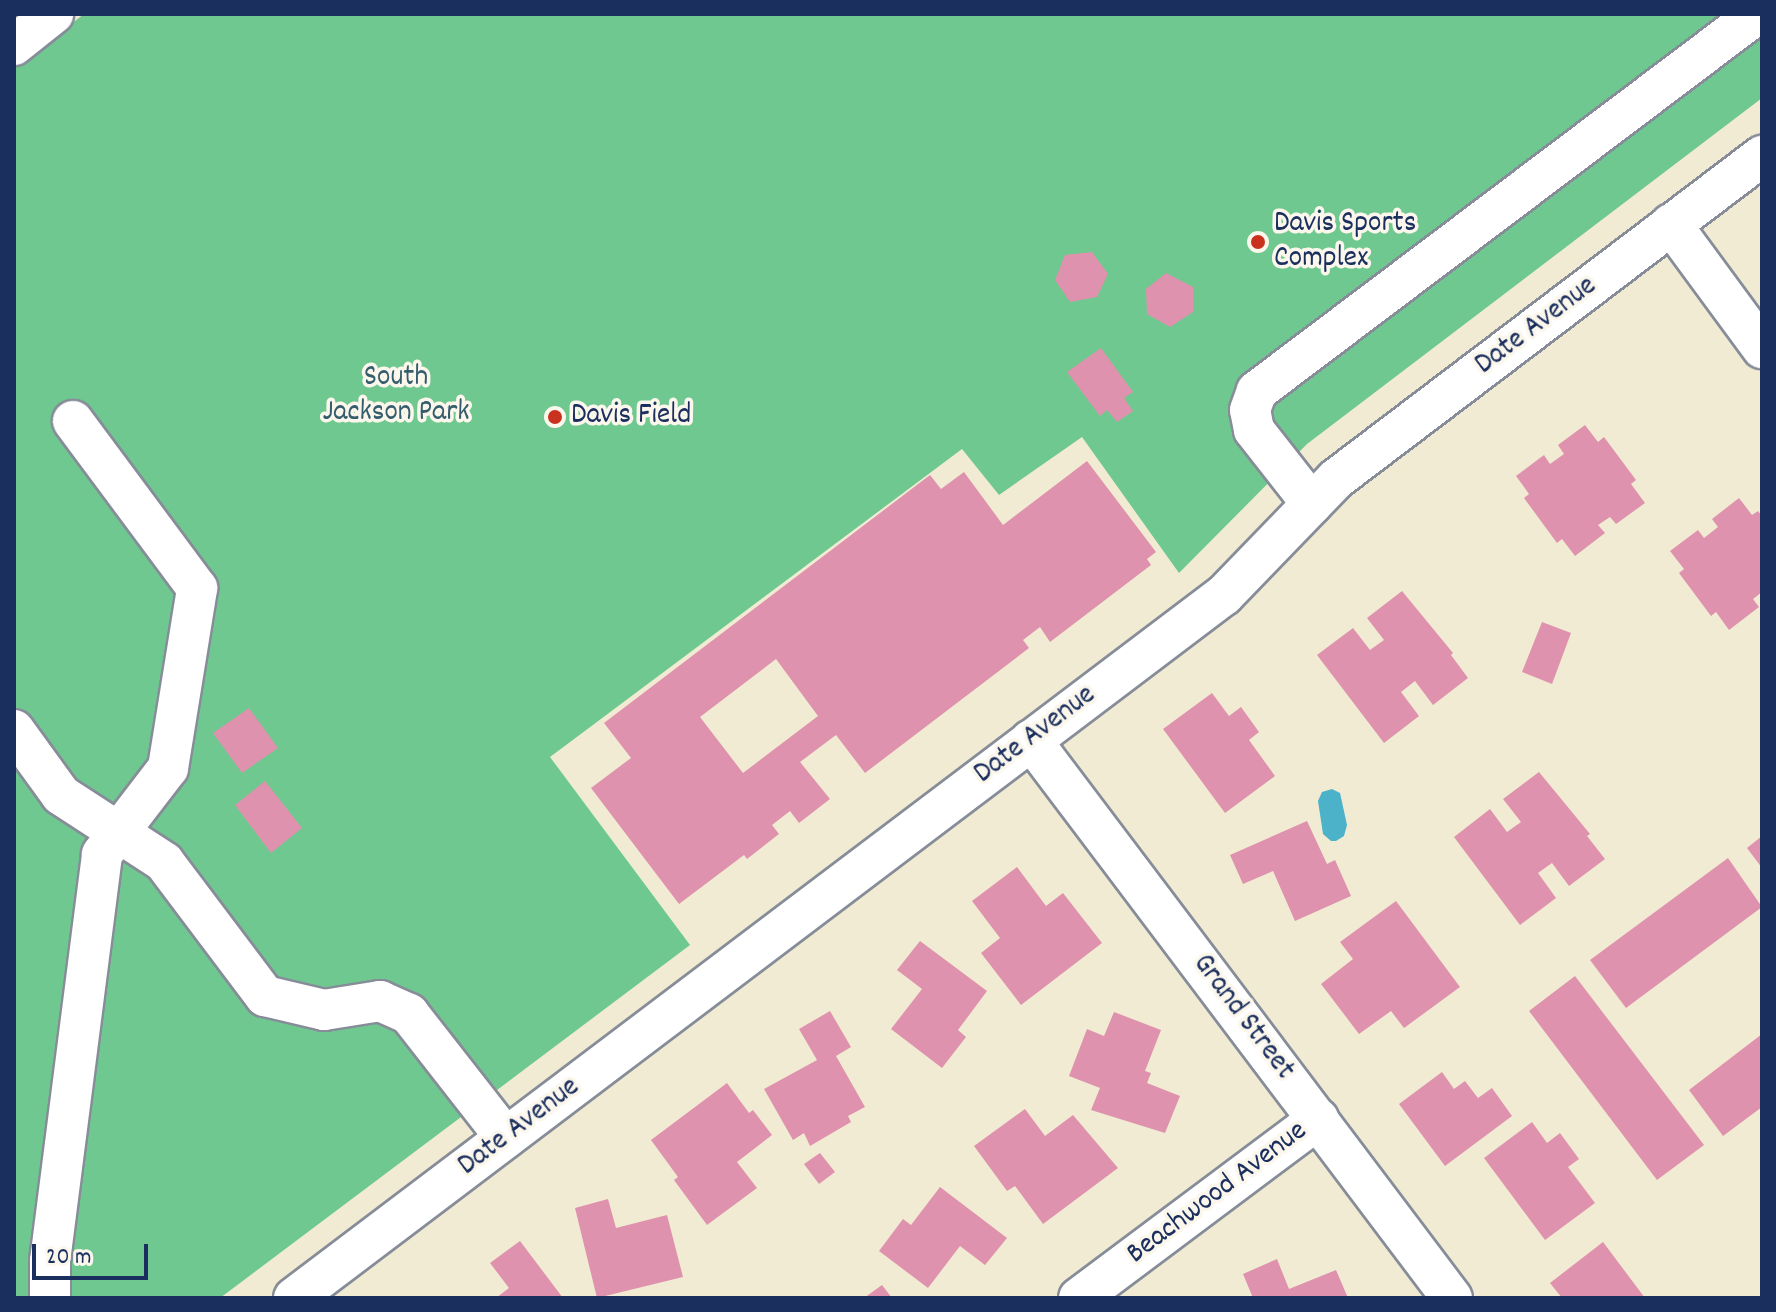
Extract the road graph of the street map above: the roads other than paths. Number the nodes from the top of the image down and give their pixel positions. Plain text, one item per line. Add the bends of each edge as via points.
1 (53, 14) edge
2 (1757, 14) edge
3 (14, 45) edge
4 (1762, 156) edge
5 (1671, 224) junction
6 (1762, 348) edge
7 (73, 421) dead end
8 (1312, 504) junction
9 (14, 730) edge
10 (1031, 740) junction
11 (119, 832) junction
12 (1318, 1119) junction
13 (506, 1138) junction
14 (50, 1298) edge
15 (294, 1298) edge
16 (1079, 1298) edge
17 (1452, 1298) edge

1 - 3 street
2 - 8 street via 1257,391 1250,410 1254,430
4 - 5 street, Date Avenue
5 - 6 street
5 - 8 street, Date Avenue via 1336,479
7 - 11 street via 197,588 168,768
8 - 10 street, Date Avenue via 1224,595
9 - 11 street via 61,795
10 - 12 street, Grand Street
10 - 13 street, Date Avenue
11 - 13 street via 164,862 265,996 324,1010 380,1001 409,1014
11 - 14 street via 102,854 50,1261
12 - 16 street, Beachwood Avenue
12 - 17 street, Grand Street
13 - 15 street, Date Avenue

